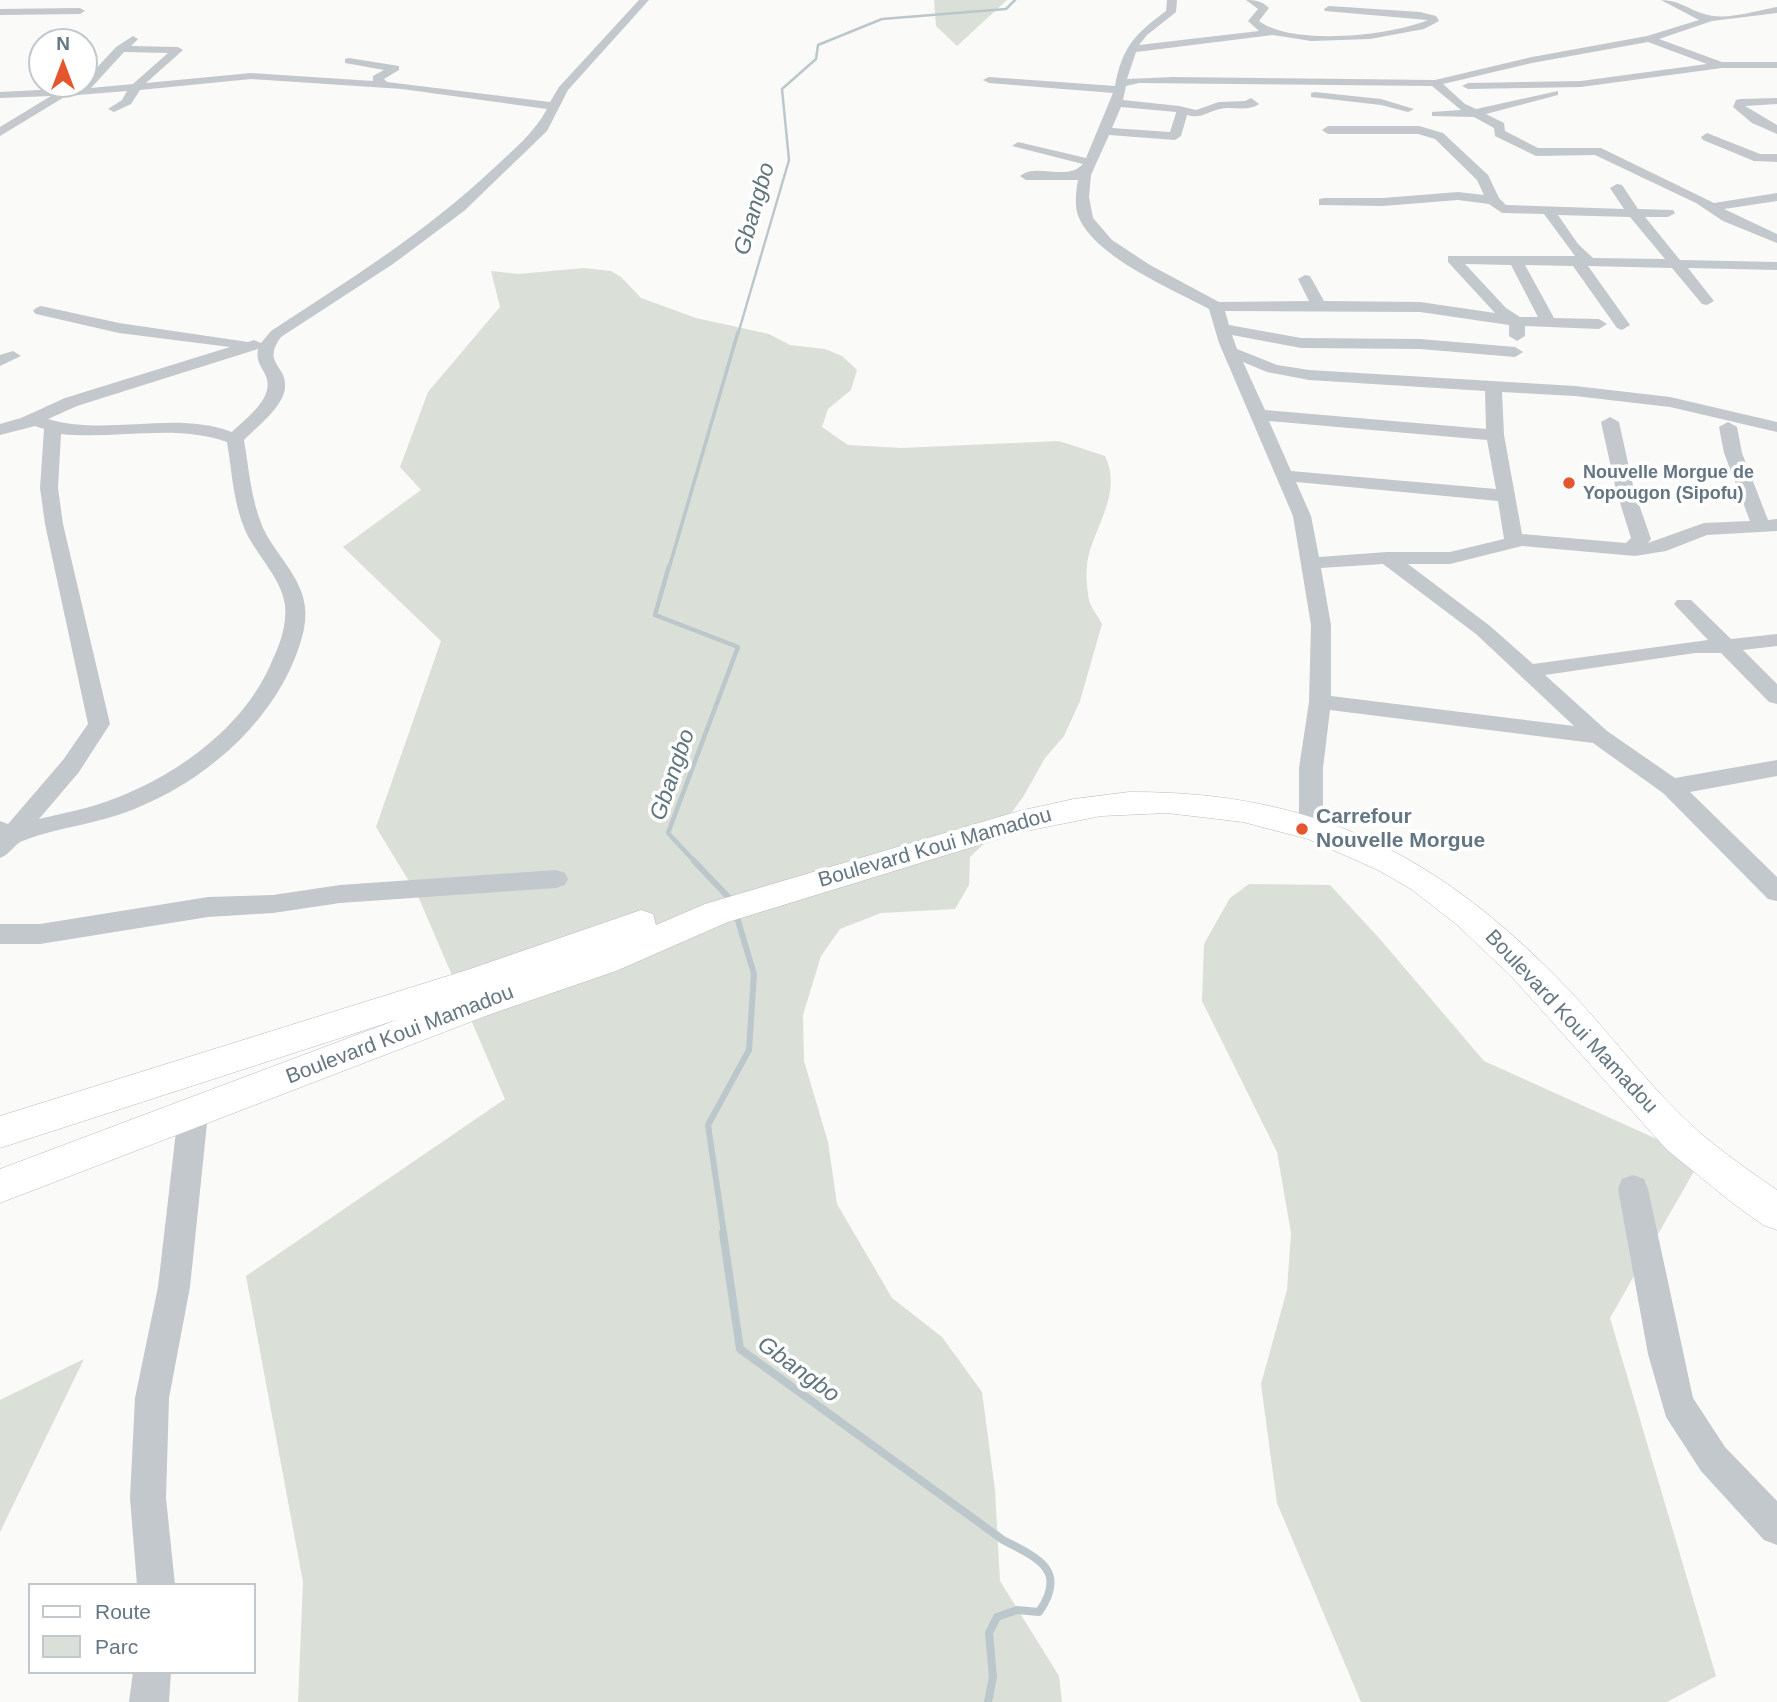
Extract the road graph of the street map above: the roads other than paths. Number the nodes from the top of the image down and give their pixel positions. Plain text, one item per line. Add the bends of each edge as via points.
1 (644, 0) edge
2 (1172, 0) edge
3 (1251, 0) edge
4 (1372, 0) edge
5 (1666, 0) edge
6 (1414, 1) edge
7 (1777, 10) edge
8 (80, 11) dead end
9 (0, 12) edge
10 (1372, 12) junction
11 (1420, 15) junction
12 (1328, 18) edge
13 (1706, 18) junction
14 (140, 33) dead end
15 (1269, 33) junction
16 (1370, 34) junction
17 (1649, 38) junction
18 (1132, 48) junction
19 (120, 49) junction
20 (1581, 50) junction
21 (361, 55) dead end
22 (349, 61) junction
23 (1722, 65) junction
24 (1777, 65) edge
25 (1193, 69) dead end
26 (98, 74) edge
27 (1632, 78) junction
28 (327, 80) junction
29 (989, 80) dead end
30 (1173, 80) junction
31 (383, 84) junction
32 (1437, 84) junction
33 (1581, 84) junction
34 (138, 87) junction
35 (1120, 88) junction
36 (98, 91) edge
37 (1269, 92) dead end
38 (1324, 92) junction
39 (28, 94) edge
40 (0, 95) edge
41 (56, 98) edge
42 (1251, 101) dead end
43 (1777, 101) edge
44 (551, 104) junction
45 (114, 109) dead end
46 (1179, 109) junction
47 (1408, 109) dead end
48 (1436, 114) dead end
49 (1472, 114) junction
50 (1328, 130) dead end
51 (1419, 130) junction
52 (1777, 130) edge
53 (1105, 131) junction
54 (0, 132) edge
55 (1706, 137) dead end
56 (1017, 146) dead end
57 (1777, 158) edge
58 (1086, 173) junction
59 (1026, 176) dead end
60 (1618, 188) dead end
61 (1777, 197) edge
62 (1487, 200) junction
63 (1324, 202) dead end
64 (1714, 207) junction
65 (1549, 211) junction
66 (1634, 213) junction
67 (1668, 213) dead end
68 (1728, 218) junction
69 (1490, 219) dead end
70 (1777, 239) edge
71 (1515, 259) junction
72 (1582, 260) junction
73 (1676, 262) junction
74 (1775, 268) edge
75 (1305, 279) dead end
76 (1707, 301) dead end
77 (1320, 306) junction
78 (1216, 307) junction
79 (41, 311) dead end
80 (1517, 321) junction
81 (1549, 323) junction
82 (1599, 324) dead end
83 (1622, 325) dead end
84 (1222, 328) junction
85 (261, 344) junction
86 (1232, 352) junction
87 (1515, 352) junction
88 (1493, 386) junction
89 (1515, 387) junction
90 (1259, 415) junction
91 (27, 422) junction
92 (1610, 422) dead end
93 (53, 427) junction
94 (1728, 427) dead end
95 (1777, 427) edge
96 (0, 430) edge
97 (1494, 435) junction
98 (235, 439) junction
99 (1286, 476) junction
100 (1507, 496) junction
101 (1769, 525) edge
102 (1514, 541) junction
103 (1635, 550) junction
104 (1387, 558) junction
105 (1311, 563) junction
106 (1684, 604) dead end
107 (1777, 640) edge
108 (1726, 646) junction
109 (1529, 671) junction
110 (1777, 697) edge
111 (1320, 702) junction
112 (1599, 736) junction
113 (1777, 768) edge
114 (1671, 787) junction
115 (1311, 813) junction
116 (4, 837) edge
117 (556, 879) dead end
118 (759, 890) junction
119 (1777, 892) edge
120 (712, 905) junction
121 (0, 934) edge
122 (193, 1114) junction
123 (0, 1132) edge
124 (1, 1185) edge
125 (1777, 1186) edge
126 (1633, 1189) dead end
127 (1777, 1212) edge
128 (1777, 1527) edge
129 (156, 1583) edge
130 (152, 1674) edge
131 (149, 1702) edge

1 - 44 street
2 - 18 street via 1171,12 1143,33
3 - 15 street via 1264,8 1253,23
4 - 10 street
5 - 13 street
6 - 11 street
7 - 13 street
8 - 9 street
10 - 11 street
10 - 12 street
10 - 16 street
11 - 16 street via 1434,21
12 - 15 street
12 - 16 street
13 - 17 street
14 - 19 street
15 - 18 street
17 - 20 street
17 - 23 street
18 - 35 street
19 - 26 street
19 - 34 street via 178,50
20 - 27 street
20 - 32 street
21 - 22 street
22 - 28 street via 323,74
22 - 31 street via 395,68 377,78
23 - 24 street
23 - 27 street
25 - 30 street via 1180,72
27 - 33 street
28 - 31 street
28 - 34 street via 241,76
29 - 35 street
30 - 35 street via 1139,80
30 - 38 street
31 - 44 street
32 - 33 street
32 - 38 street via 1362,81
32 - 49 street
33 - 49 street
34 - 36 street
34 - 45 street via 127,102
35 - 46 street
35 - 53 street
37 - 38 street
38 - 47 street
38 - 51 street via 1332,106 1380,115
39 - 40 street
41 - 54 street
42 - 46 street via 1253,104 1219,105 1197,114
43 - 52 street via 1740,102 1738,107
44 - 85 street via 548,120 538,134 453,213
46 - 53 street via 1181,118 1172,137
48 - 49 street
49 - 64 street via 1500,126 1499,133 1530,151 1597,151
50 - 51 street
51 - 62 street via 1444,138 1483,178
53 - 58 street
55 - 57 street via 1758,158
56 - 58 street
58 - 59 street
58 - 78 street via 1086,219 1095,230 1126,256
60 - 66 street
61 - 64 street
62 - 63 street via 1458,196
62 - 65 street via 1502,209
62 - 69 street
64 - 68 street
65 - 66 street
65 - 72 street
66 - 67 street
66 - 73 street
68 - 70 street
68 - 74 street
71 - 72 street
71 - 80 street via 1453,260 1501,311
71 - 81 street
72 - 73 street
72 - 83 street
73 - 74 street
73 - 76 street
75 - 77 street
77 - 78 street
77 - 80 street via 1420,307
78 - 84 street
79 - 85 street via 119,328
80 - 81 street
80 - 87 street
81 - 82 street
84 - 86 street
84 - 87 street via 1301,343 1420,344
85 - 91 street via 79,400
85 - 98 street via 277,389
86 - 88 street via 1273,369 1309,375
86 - 90 street
87 - 89 street
88 - 89 street
88 - 97 street
89 - 95 street via 1670,402
90 - 97 street
90 - 99 street
91 - 93 street
91 - 96 street
92 - 103 street via 1641,539
93 - 98 street via 190,429
93 - 116 street via 49,488 54,524 99,724 71,766
94 - 101 street via 1733,453
97 - 100 street
98 - 116 street via 245,506 294,597 295,629 266,696 222,744 172,780 134,800
99 - 100 street
99 - 105 street via 1302,516
100 - 102 street
101 - 103 street via 1704,530 1659,548
102 - 103 street
102 - 104 street via 1450,558
104 - 105 street
104 - 109 street
105 - 111 street via 1321,625
106 - 108 street
107 - 108 street
108 - 109 street
108 - 110 street
109 - 112 street
111 - 112 street
111 - 115 street via 1311,768
112 - 114 street
113 - 114 street
114 - 119 street
115 - 118 main road, Boulevard Koui Mamadou via 1195,790 1129,787 1058,796 929,829
115 - 125 main road, Boulevard Koui Mamadou via 1400,852 1474,898 1540,957 1667,1096 1720,1146
117 - 121 street via 208,907 40,934
118 - 120 main road, Boulevard Koui Mamadou
118 - 127 main road, Boulevard Koui Mamadou via 1066,810 1130,803 1199,805 1328,835 1422,881 1487,930 1540,982 1670,1129
120 - 122 main road, Boulevard Koui Mamadou via 604,962 479,1004
120 - 123 main road, Boulevard Koui Mamadou
122 - 124 main road, Boulevard Koui Mamadou
122 - 129 street via 174,1287 152,1398 148,1498
126 - 128 street via 1678,1405 1713,1459
130 - 131 street

